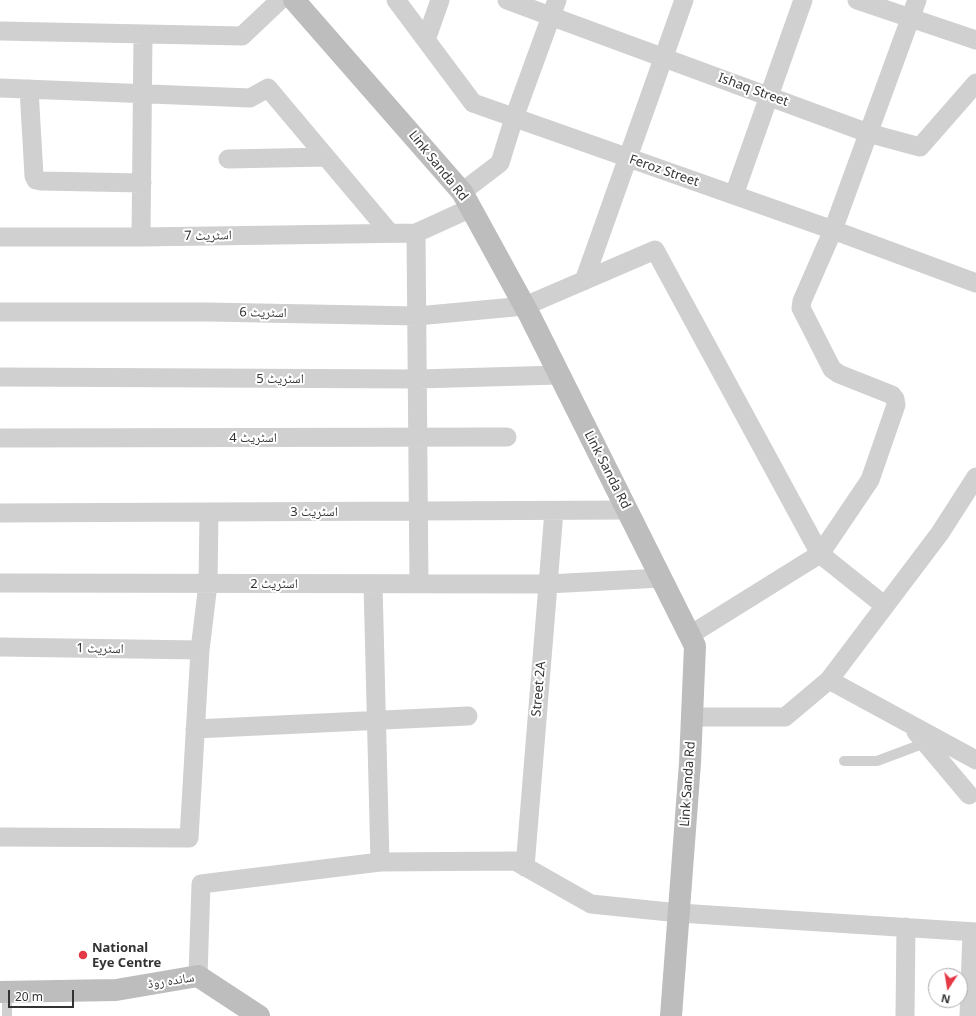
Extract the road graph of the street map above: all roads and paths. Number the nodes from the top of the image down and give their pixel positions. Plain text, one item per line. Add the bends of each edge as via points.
1 (280, 0) edge
2 (294, 0) edge
3 (396, 0) edge
4 (440, 0) edge
5 (507, 0) edge
6 (684, 0) edge
7 (804, 0) edge
8 (857, 0) edge
9 (917, 0) edge
10 (554, 8) edge
11 (910, 18) junction
12 (0, 31) edge
13 (143, 34) junction
14 (426, 40) junction
15 (976, 40) edge
16 (664, 58) junction
17 (976, 83) edge
18 (0, 88) edge
19 (29, 89) junction
20 (144, 94) junction
21 (769, 96) junction
22 (514, 118) junction
23 (868, 133) junction
24 (326, 157) junction
25 (628, 158) junction
26 (228, 159) dead end
27 (142, 183) junction
28 (734, 195) junction
29 (467, 200) junction
30 (832, 230) junction
31 (416, 232) junction
32 (390, 233) junction
33 (0, 236) edge
34 (141, 237) junction
35 (584, 281) junction
36 (976, 283) edge
37 (525, 306) junction
38 (0, 312) edge
39 (417, 316) junction
40 (559, 375) junction
41 (0, 377) edge
42 (418, 379) junction
43 (507, 437) dead end
44 (0, 438) edge
45 (419, 438) junction
46 (976, 477) edge
47 (628, 510) junction
48 (554, 511) junction
49 (209, 512) junction
50 (420, 512) junction
51 (0, 513) edge
52 (820, 554) junction
53 (661, 578) junction
54 (0, 583) edge
55 (208, 584) junction
56 (373, 584) junction
57 (419, 584) junction
58 (548, 584) junction
59 (885, 606) junction
60 (690, 635) junction
61 (0, 647) edge
62 (200, 650) junction
63 (829, 680) junction
64 (468, 716) dead end
65 (692, 717) junction
66 (376, 721) junction
67 (908, 723) junction
68 (196, 729) junction
69 (925, 743) junction
70 (976, 760) edge
71 (844, 761) dead end
72 (974, 794) edge
73 (0, 837) edge
74 (380, 862) junction
75 (525, 867) junction
76 (679, 912) junction
77 (906, 927) junction
78 (974, 932) edge
79 (198, 976) junction
80 (4, 992) edge
81 (6, 1016) edge
82 (259, 1016) edge
83 (671, 1016) edge
84 (905, 1016) edge
85 (969, 1016) edge

1 - 13 street via 242,36
2 - 29 street, Link Sanda Rd
3 - 14 street, Feroz Street
4 - 14 street
5 - 10 street, Ishaq Street
6 - 16 street
7 - 21 street
8 - 11 street
9 - 11 street
10 - 16 street, Ishaq Street
10 - 22 street
11 - 15 street
11 - 23 street
12 - 13 street
13 - 20 street
14 - 22 street, Feroz Street via 473,103
16 - 21 street, Ishaq Street
16 - 25 street
17 - 23 street, Ishaq Street via 920,147
18 - 19 street
19 - 20 street
19 - 27 street via 36,180
20 - 24 street via 250,98 268,88
20 - 27 street
21 - 23 street, Ishaq Street
21 - 28 street
22 - 25 street, Feroz Street
22 - 29 street via 500,163
23 - 30 street
24 - 26 street
24 - 32 street
25 - 28 street, Feroz Street
25 - 35 street
27 - 34 street
28 - 30 street, Feroz Street
29 - 31 street
29 - 37 street, Link Sanda Rd
30 - 36 street, Feroz Street
30 - 52 street via 802,301 802,308 832,369 892,395 896,399 896,405 870,480
31 - 32 street, اسٹریٹ 7
31 - 39 street
32 - 34 street, اسٹریٹ 7
33 - 34 street, اسٹریٹ 7
35 - 37 street, اسٹریٹ 6
35 - 52 street, اسٹریٹ 6 via 655,250
37 - 39 street, اسٹریٹ 6
37 - 40 street, Link Sanda Rd
38 - 39 street, اسٹریٹ 6
39 - 42 street
40 - 42 street, اسٹریٹ 5
40 - 47 street, Link Sanda Rd
41 - 42 street, اسٹریٹ 5
42 - 45 street
43 - 45 street, اسٹریٹ 4
44 - 45 street, اسٹریٹ 4
45 - 50 street
46 - 59 street via 940,533
47 - 48 street, اسٹریٹ 3
47 - 53 street, Link Sanda Rd
48 - 50 street, اسٹریٹ 3
48 - 58 street, Street 2A
49 - 50 street, اسٹریٹ 3
49 - 51 street, اسٹریٹ 3
49 - 55 street
50 - 57 street
52 - 59 street
52 - 60 street
53 - 58 street, اسٹریٹ 2
53 - 60 street, Link Sanda Rd
54 - 55 street, اسٹریٹ 2
55 - 56 street, اسٹریٹ 2
55 - 62 street
56 - 57 street, اسٹریٹ 2
56 - 66 street
57 - 58 street, اسٹریٹ 2
58 - 75 street, Street 2A
59 - 63 street
60 - 65 street, Link Sanda Rd via 695,646
61 - 62 street, اسٹریٹ 1
62 - 68 street
63 - 65 street via 785,717
63 - 67 street
64 - 66 street
65 - 76 street, Link Sanda Rd
66 - 68 street
66 - 74 street
67 - 69 street
67 - 70 street
68 - 73 street via 189,838
69 - 71 lane via 877,761
69 - 72 street
74 - 75 street via 515,861
74 - 79 street via 201,884
75 - 76 street via 591,904
76 - 77 street
76 - 83 street, Link Sanda Rd
77 - 78 street
77 - 84 street
78 - 85 street
79 - 80 street, ساندہ روڈ via 116,990
79 - 82 street, ساندہ روڈ
80 - 81 lane

